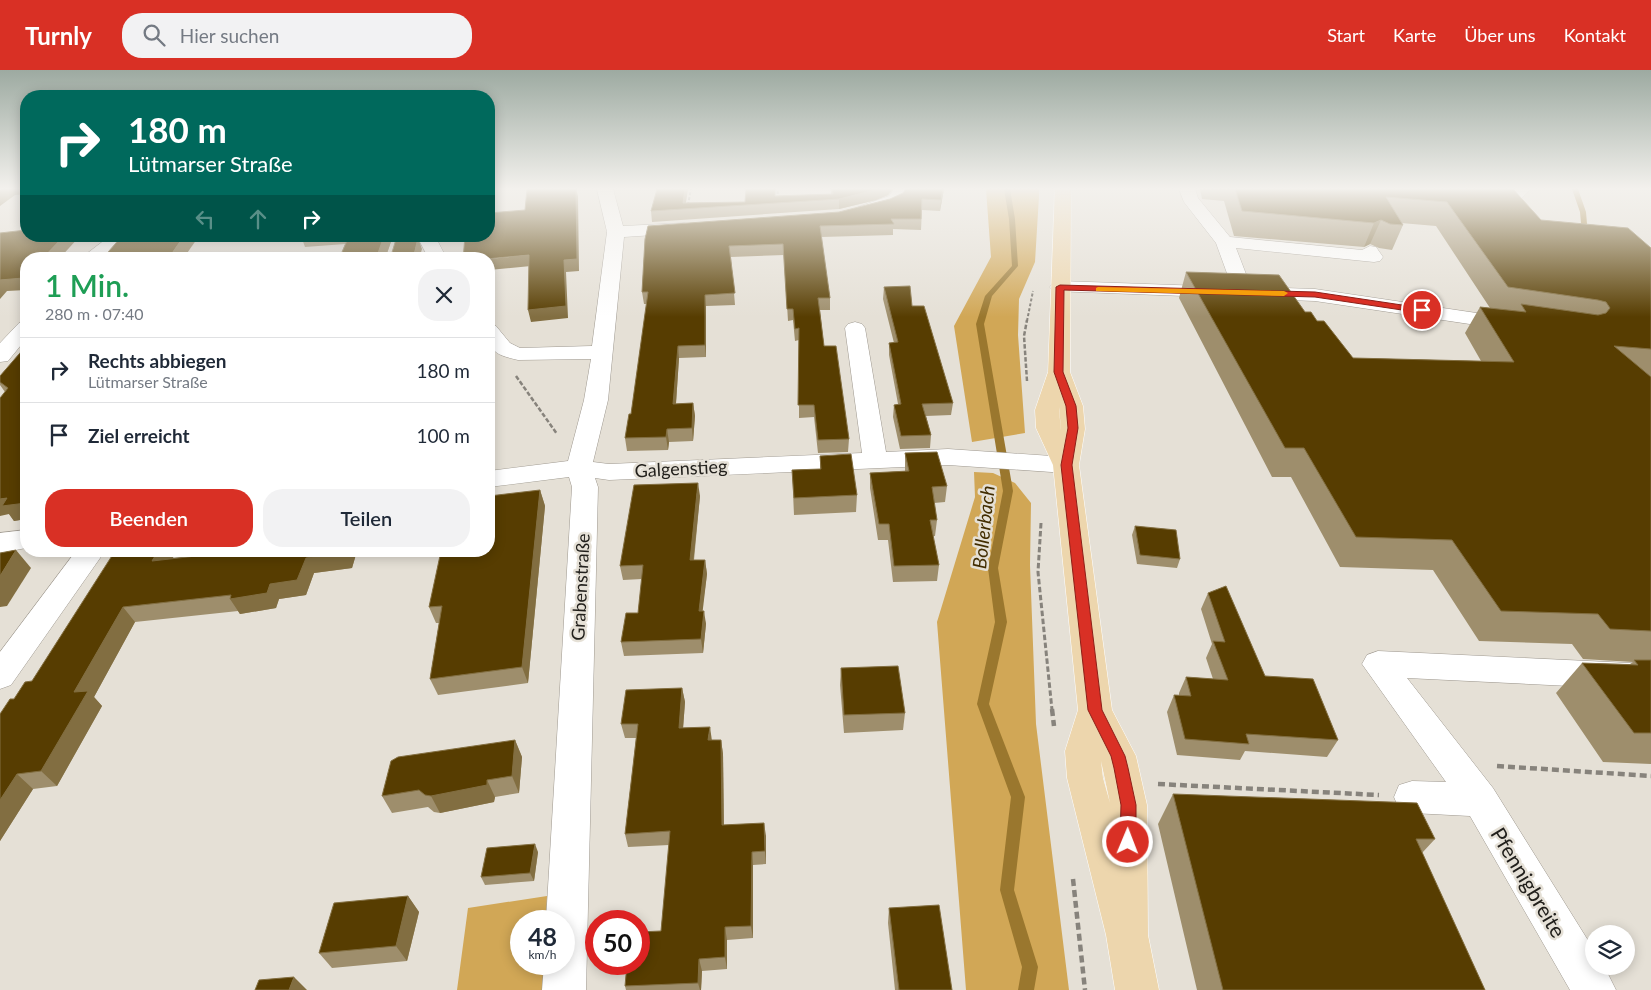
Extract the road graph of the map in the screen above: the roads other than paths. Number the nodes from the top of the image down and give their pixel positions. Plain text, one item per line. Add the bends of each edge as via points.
1 (616, 232) edge
2 (1062, 232) edge
3 (1217, 232) edge
4 (113, 242) edge
5 (1225, 242) junction
6 (1370, 251) dead end
7 (98, 252) edge
8 (1060, 287) junction
9 (1244, 291) junction
10 (1529, 326) edge
11 (855, 328) dead end
12 (20, 334) edge
13 (495, 338) edge
14 (602, 352) junction
15 (0, 356) edge
16 (583, 455) junction
17 (875, 460) junction
18 (1066, 465) junction
19 (495, 477) edge
20 (20, 541) edge
21 (0, 543) edge
22 (87, 557) edge
23 (0, 676) edge
24 (1651, 677) edge
25 (1095, 710) junction
26 (1412, 797) road end
27 (1480, 800) junction
28 (1127, 935) junction
29 (564, 990) edge
30 (1137, 990) edge
31 (1594, 990) edge

1 - 14 street, Grabenstraße
2 - 8 main road
3 - 5 street
4 - 7 street
5 - 6 street via 1374,257
5 - 9 street
8 - 9 street
8 - 18 main road via 1059,372 1048,404 1048,428
9 - 10 street via 1315,295
11 - 17 street
12 - 15 street
13 - 14 street via 502,348 518,354
14 - 16 street, Grabenstraße via 596,400
16 - 17 street, Galgenstieg via 610,472
16 - 19 street, Galgenstieg
16 - 29 street, Grabenstraße via 585,487
17 - 18 street, Galgenstieg via 948,457
18 - 25 main road
20 - 21 street
22 - 23 street
24 - 27 street, Pfennigbreite via 1378,664
25 - 28 main road via 1118,756 1129,805
25 - 28 main road via 1083,751 1085,778
26 - 27 street
27 - 31 street, Pfennigbreite
28 - 30 main road

